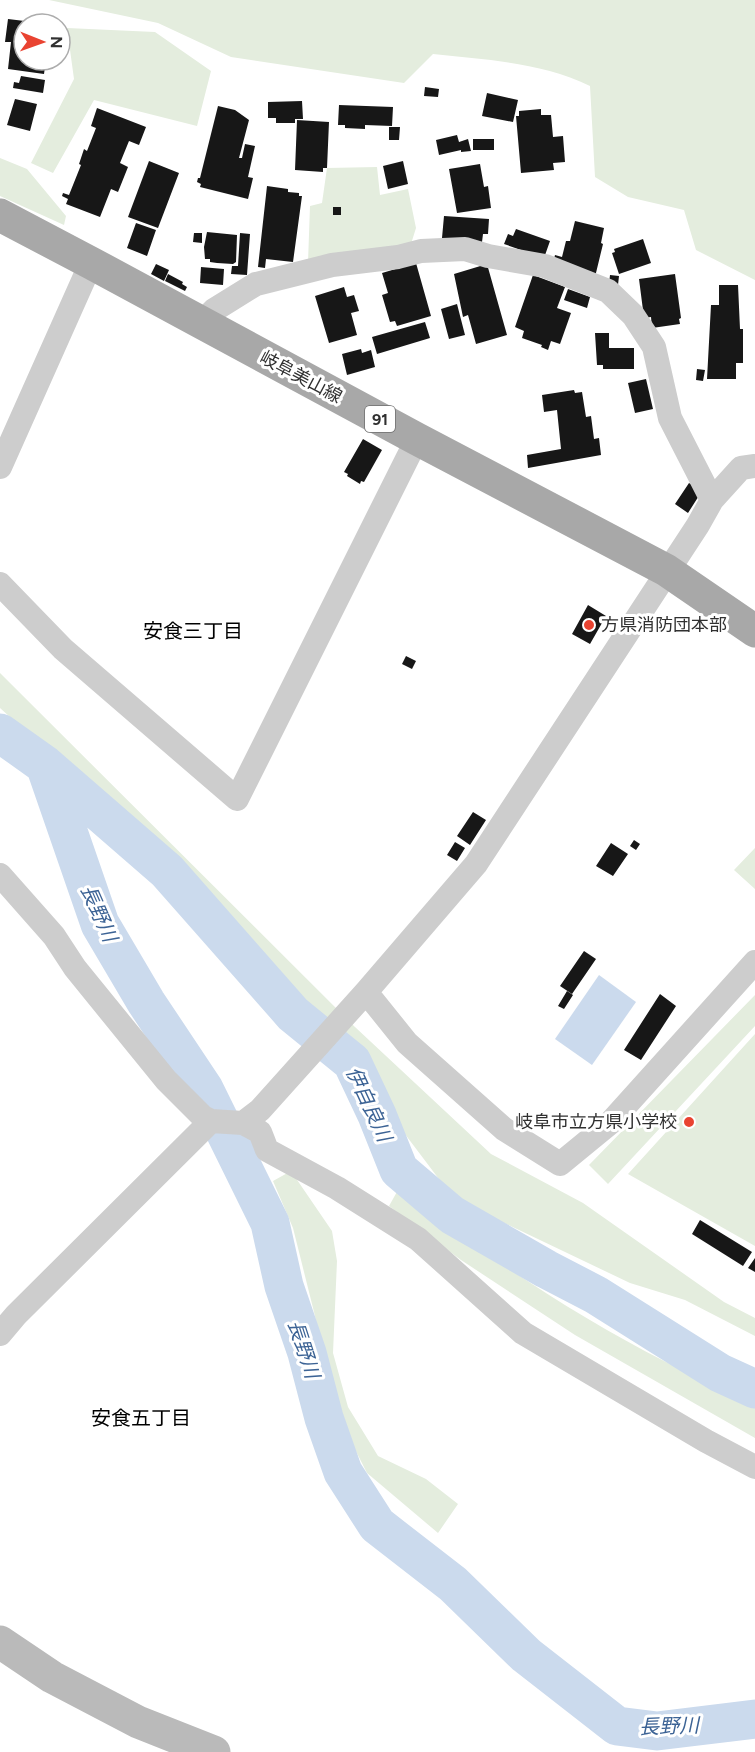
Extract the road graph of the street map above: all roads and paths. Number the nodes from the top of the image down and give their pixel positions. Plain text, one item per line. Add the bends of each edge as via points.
1 (0, 216) edge
2 (91, 262) junction
3 (201, 323) junction
4 (417, 439) junction
5 (755, 466) edge
6 (0, 467) edge
7 (711, 500) junction
8 (666, 570) junction
9 (0, 584) edge
10 (755, 631) edge
11 (0, 875) edge
12 (755, 962) edge
13 (362, 996) junction
14 (251, 1117) junction
15 (211, 1121) junction
16 (0, 1334) edge
17 (755, 1467) edge
18 (0, 1642) edge
19 (214, 1752) edge

1 - 2 main road, 岐阜美山線 / 91
2 - 3 main road, 岐阜美山線 / 91
2 - 6 street
3 - 4 main road, 岐阜美山線 / 91
3 - 7 street via 214,310 256,284 332,265 421,251 465,249 545,266 608,291 633,315 654,347 670,418
4 - 8 main road, 岐阜美山線 / 91
4 - 9 street via 237,799 63,649
5 - 7 street via 741,468
7 - 8 street
8 - 10 main road, 岐阜美山線 / 91
8 - 13 street via 476,864
11 - 15 street via 54,936 75,968 166,1080
12 - 13 street via 610,1123 560,1164 504,1129 407,1043
13 - 14 street
14 - 15 street
14 - 17 street via 267,1150 418,1239 523,1333
15 - 16 street
18 - 19 street via 52,1677 138,1722

